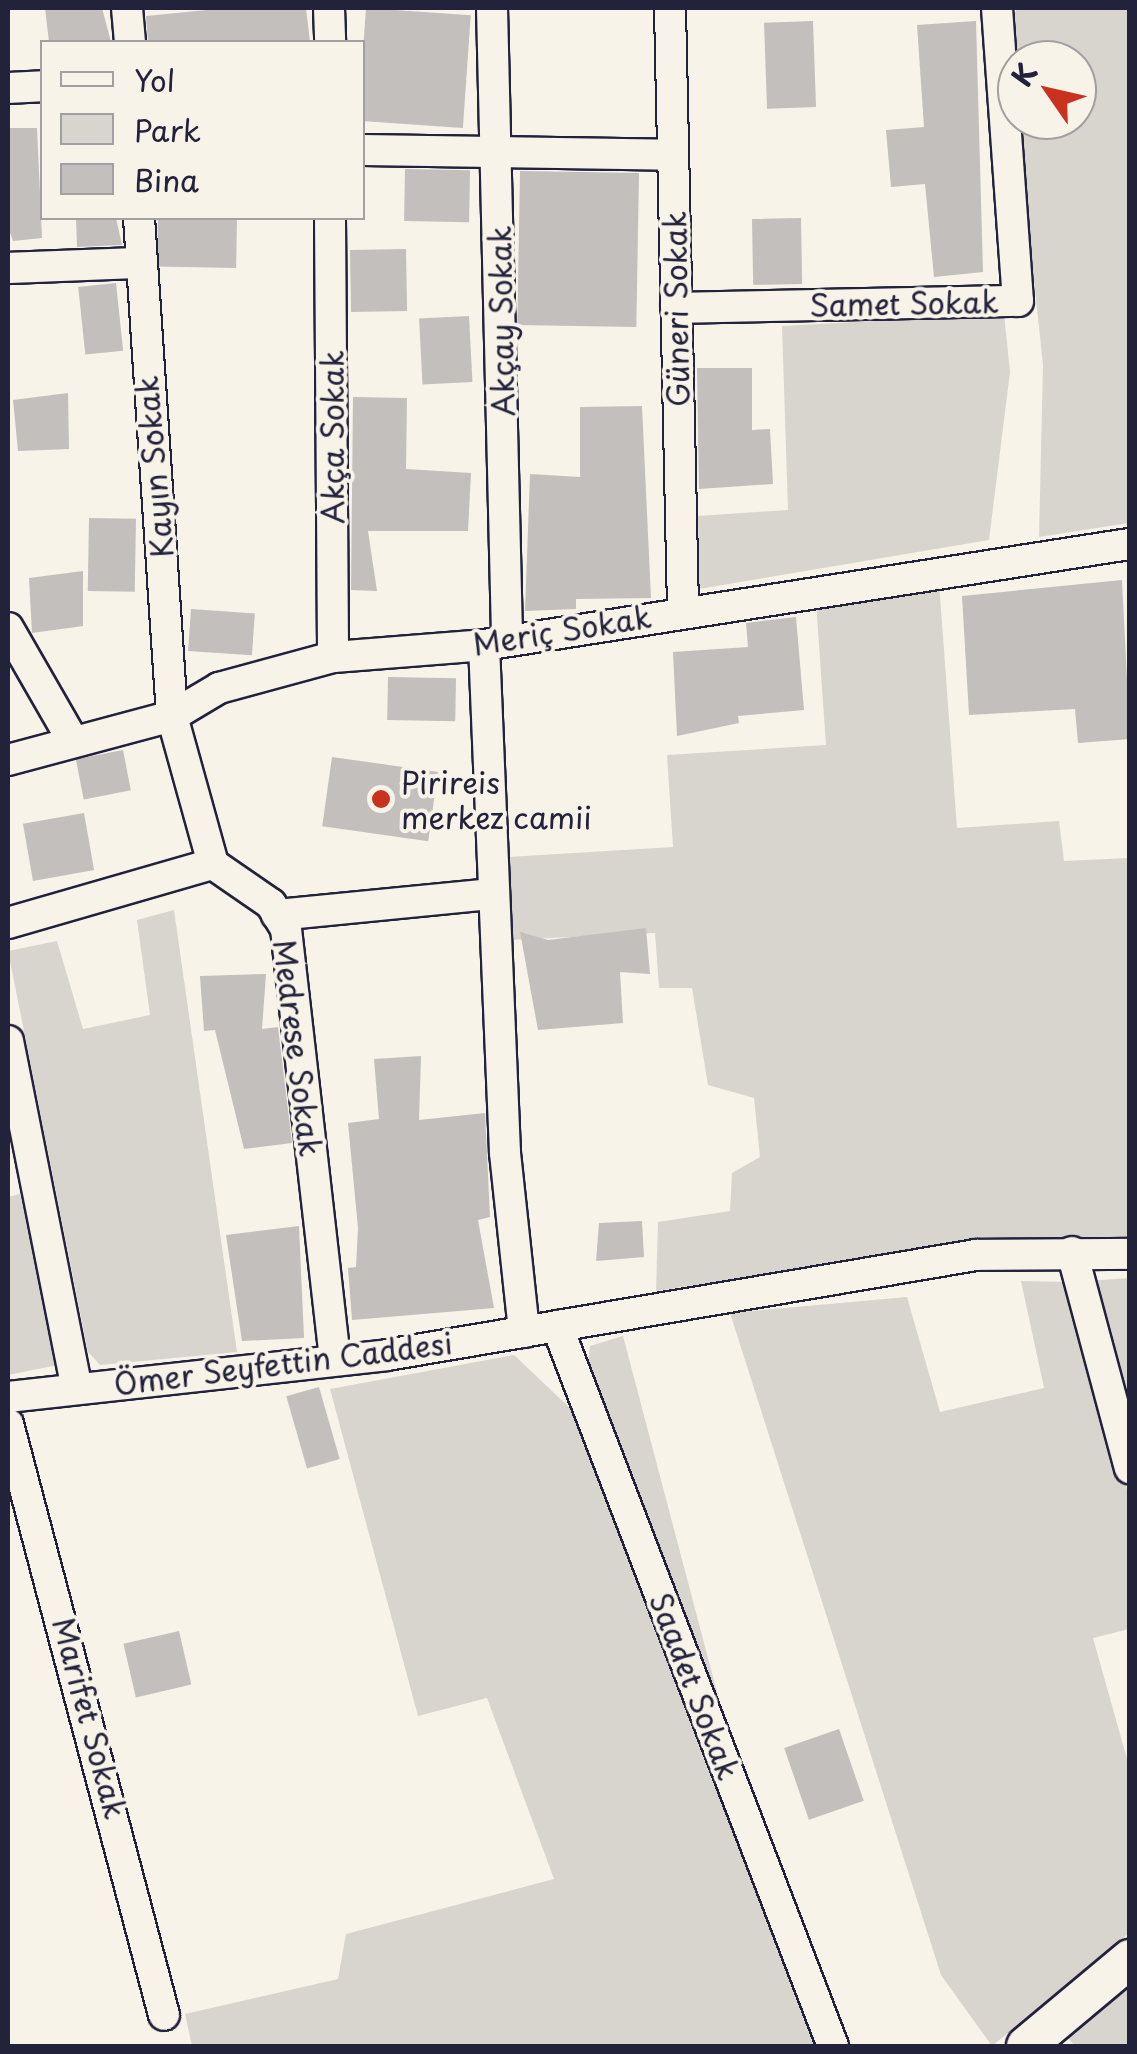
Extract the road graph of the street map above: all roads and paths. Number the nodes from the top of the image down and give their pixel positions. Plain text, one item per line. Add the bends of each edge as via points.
1 (127, 8) edge
2 (330, 8) edge
3 (492, 8) edge
4 (670, 8) edge
5 (997, 8) edge
6 (130, 40) edge
7 (330, 40) edge
8 (40, 86) edge
9 (8, 88) edge
10 (365, 150) edge
11 (498, 151) junction
12 (673, 155) junction
13 (139, 220) edge
14 (330, 220) edge
15 (141, 263) junction
16 (8, 268) edge
17 (676, 308) junction
18 (1129, 544) edge
19 (683, 612) junction
20 (8, 628) edge
21 (495, 640) junction
22 (334, 657) junction
23 (172, 716) junction
24 (73, 741) junction
25 (8, 760) edge
26 (213, 864) junction
27 (492, 894) junction
28 (278, 915) junction
29 (8, 923) edge
30 (8, 1041) edge
31 (21, 1178) edge
32 (1072, 1252) junction
33 (1130, 1254) edge
34 (557, 1326) junction
35 (524, 1332) junction
36 (336, 1359) junction
37 (77, 1388) junction
38 (8, 1396) edge
39 (8, 1424) edge
40 (1130, 1468) edge
41 (1130, 1959) edge
42 (164, 2015) dead end
43 (833, 2046) edge
44 (1026, 2046) edge

1 - 6 street
2 - 7 street
3 - 11 street, Akçay Sokak
4 - 12 street, Güneri Sokak
5 - 17 street, Samet Sokak via 1018,301
8 - 9 street
10 - 11 street
11 - 12 street
11 - 21 street, Akçay Sokak
12 - 17 street, Güneri Sokak
13 - 15 street, Kayın Sokak
14 - 22 street, Akça Sokak
15 - 16 street
15 - 23 street, Kayın Sokak
17 - 19 street, Güneri Sokak
18 - 19 street, Meriç Sokak
19 - 21 street, Meriç Sokak
20 - 24 street
21 - 22 street, Meriç Sokak
21 - 27 street
22 - 23 street, Meriç Sokak via 219,688
23 - 24 street, Meriç Sokak
23 - 26 street, Kayın Sokak
24 - 25 street, Meriç Sokak
26 - 28 street, Medrese Sokak
26 - 29 street
27 - 28 street
27 - 35 street
28 - 36 street, Medrese Sokak
30 - 31 street
31 - 37 street
32 - 33 street, Ömer Seyfettin Caddesi
32 - 34 street, Ömer Seyfettin Caddesi via 976,1256
32 - 40 street
34 - 35 street, Ömer Seyfettin Caddesi
34 - 43 street, Saadet Sokak
35 - 36 street, Ömer Seyfettin Caddesi
36 - 37 street, Ömer Seyfettin Caddesi
37 - 38 street, Ömer Seyfettin Caddesi
39 - 42 street, Marifet Sokak
41 - 44 street

